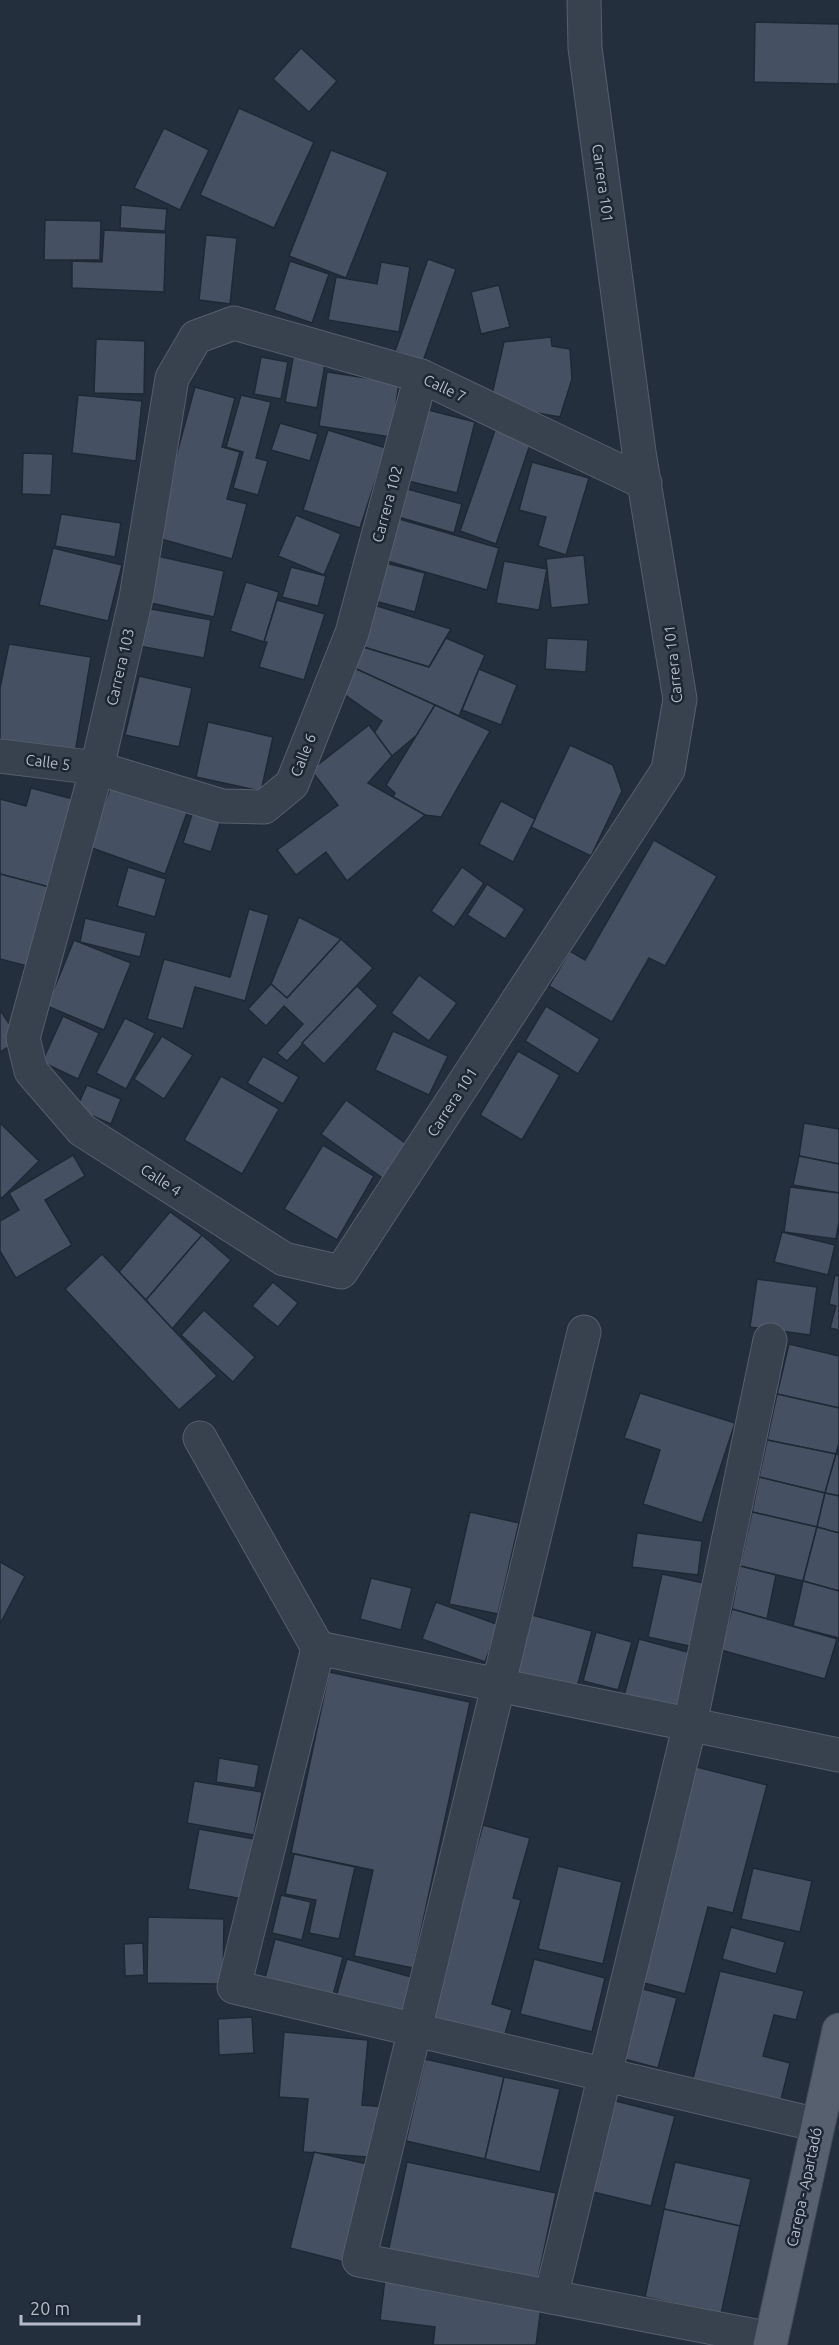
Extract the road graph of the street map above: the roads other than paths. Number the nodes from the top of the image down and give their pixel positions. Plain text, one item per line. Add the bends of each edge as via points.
1 (584, 0) edge
2 (234, 322) joint
3 (421, 376) junction
4 (645, 483) junction
5 (352, 633) joint
6 (0, 756) edge
7 (97, 768) junction
8 (24, 1038) joint
9 (341, 1272) joint
10 (584, 1332) dead end
11 (770, 1340) dead end
12 (200, 1438) dead end
13 (318, 1648) junction
14 (498, 1685) junction
15 (690, 1724) junction
16 (839, 1755) edge
17 (415, 2030) junction
18 (839, 2030) edge
19 (605, 2074) junction
20 (818, 2125) junction
21 (551, 2297) junction
22 (770, 2342) edge

1 - 4 street, Carrera 101 via 585,48
2 - 3 street, Calle 7
2 - 7 street, Carrera 103 via 196,337 172,378 136,598
3 - 4 street, Calle 7
3 - 5 street, Carrera 102
4 - 9 street, Carrera 101 via 680,699 668,770
5 - 7 street, Calle 6 via 292,784 264,807 222,806
6 - 7 street, Calle 5
7 - 8 street, Carrera 103
8 - 9 street, Calle 4 via 31,1071 82,1130 284,1259
10 - 14 street
11 - 15 street
12 - 13 street
13 - 14 street
13 - 17 street via 234,1987
14 - 15 street
14 - 17 street
15 - 16 street
15 - 19 street
17 - 19 street
17 - 21 street via 359,2260
18 - 20 main road, Carepa - Apartadó
19 - 20 street
19 - 21 street
20 - 22 main road, Carepa - Apartadó
21 - 22 street

